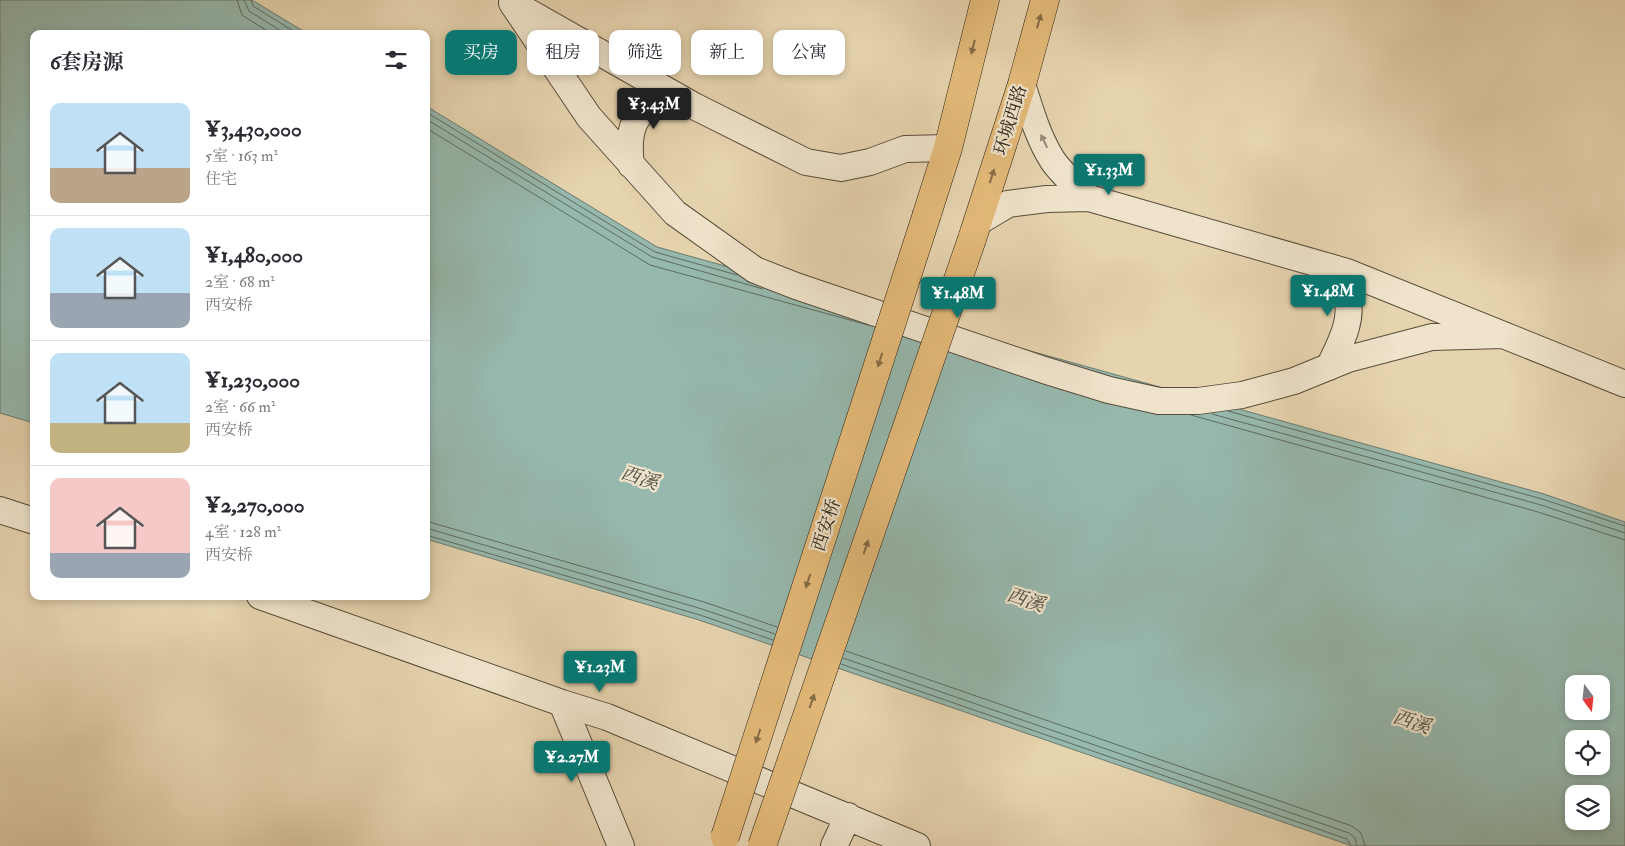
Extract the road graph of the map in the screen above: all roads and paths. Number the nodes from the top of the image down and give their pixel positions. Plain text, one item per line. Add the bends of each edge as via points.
1 (985, 0) edge
2 (1045, 0) edge
3 (509, 1) edge
4 (1022, 84) junction
5 (667, 91) junction
6 (948, 148) junction
7 (637, 172) junction
8 (1088, 198) junction
9 (975, 231) junction
10 (1330, 267) junction
11 (1504, 336) junction
12 (1329, 367) junction
13 (1625, 384) edge
14 (0, 510) edge
15 (30, 520) edge
16 (271, 600) edge
17 (562, 703) junction
18 (848, 816) junction
19 (724, 841) edge
20 (621, 846) edge
21 (762, 846) edge
22 (834, 846) edge
23 (917, 846) edge

1 -> 6 main road
4 -> 2 main road, 环城西路
3 - 5 street
3 - 7 street via 589,117
8 -> 4 street via 1052,160
9 -> 4 main road, 环城西路
5 - 6 street via 806,162 841,168 870,162 905,149
5 - 7 street via 644,107 634,122 628,143
6 -> 19 main road, 西安桥, bridge
7 - 12 street, bridge via 675,213 755,270 1091,384 1159,400 1198,401 1242,395 1294,381
8 - 9 street via 1047,198 1008,204
8 - 10 street
21 -> 9 main road, 环城西路, bridge
10 - 11 street
10 - 12 street via 1347,295 1348,319
11 - 12 street via 1432,337
11 - 13 street
14 - 15 street
16 - 17 street
17 - 18 street via 607,717
17 - 20 street
18 - 22 street
18 - 23 street

